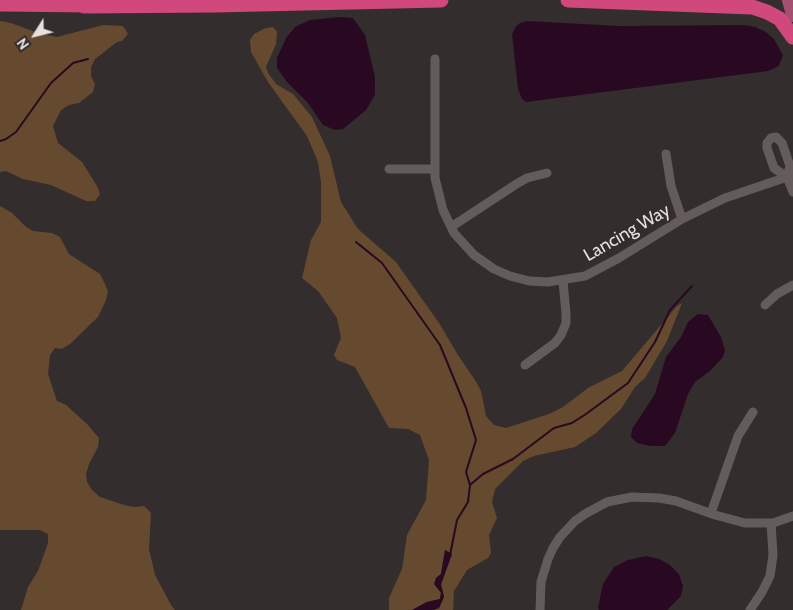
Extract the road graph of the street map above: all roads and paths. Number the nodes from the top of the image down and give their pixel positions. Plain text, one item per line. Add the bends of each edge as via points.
1 (198, 0) edge
2 (441, 0) edge
3 (568, 0) edge
4 (754, 0) edge
5 (789, 0) edge
6 (0, 4) edge
7 (699, 4) junction
8 (83, 6) junction
9 (793, 15) edge
10 (793, 37) edge
11 (435, 59) dead end
12 (666, 154) dead end
13 (435, 169) junction
14 (389, 170) dead end
15 (547, 173) dead end
16 (790, 176) edge
17 (793, 192) edge
18 (682, 219) junction
19 (451, 227) junction
20 (563, 281) junction
21 (793, 285) edge
22 (765, 305) dead end
23 (525, 365) dead end
24 (753, 412) dead end
25 (711, 513) junction
26 (793, 516) edge
27 (771, 523) junction
28 (540, 610) edge
29 (750, 610) edge

1 - 8 highway
2 - 8 highway
3 - 7 highway
4 - 7 highway
5 - 9 main road
6 - 8 highway
7 - 10 highway via 761,9 780,19
11 - 13 street, Lancing Way
12 - 18 street via 671,186
13 - 14 street
13 - 19 street, Lancing Way via 440,200
15 - 19 street via 522,180
16 - 17 street
16 - 18 street, Lancing Way via 725,198
18 - 20 street, Lancing Way via 596,271
19 - 20 street, Lancing Way via 474,255 504,274 529,281
20 - 23 street via 566,323 562,335 555,344
21 - 22 street
24 - 25 street via 738,436
25 - 27 street via 745,523
25 - 28 street via 676,501 646,496 617,499 592,510 575,521 553,548 541,582
26 - 27 street
27 - 29 street via 773,555 770,576

